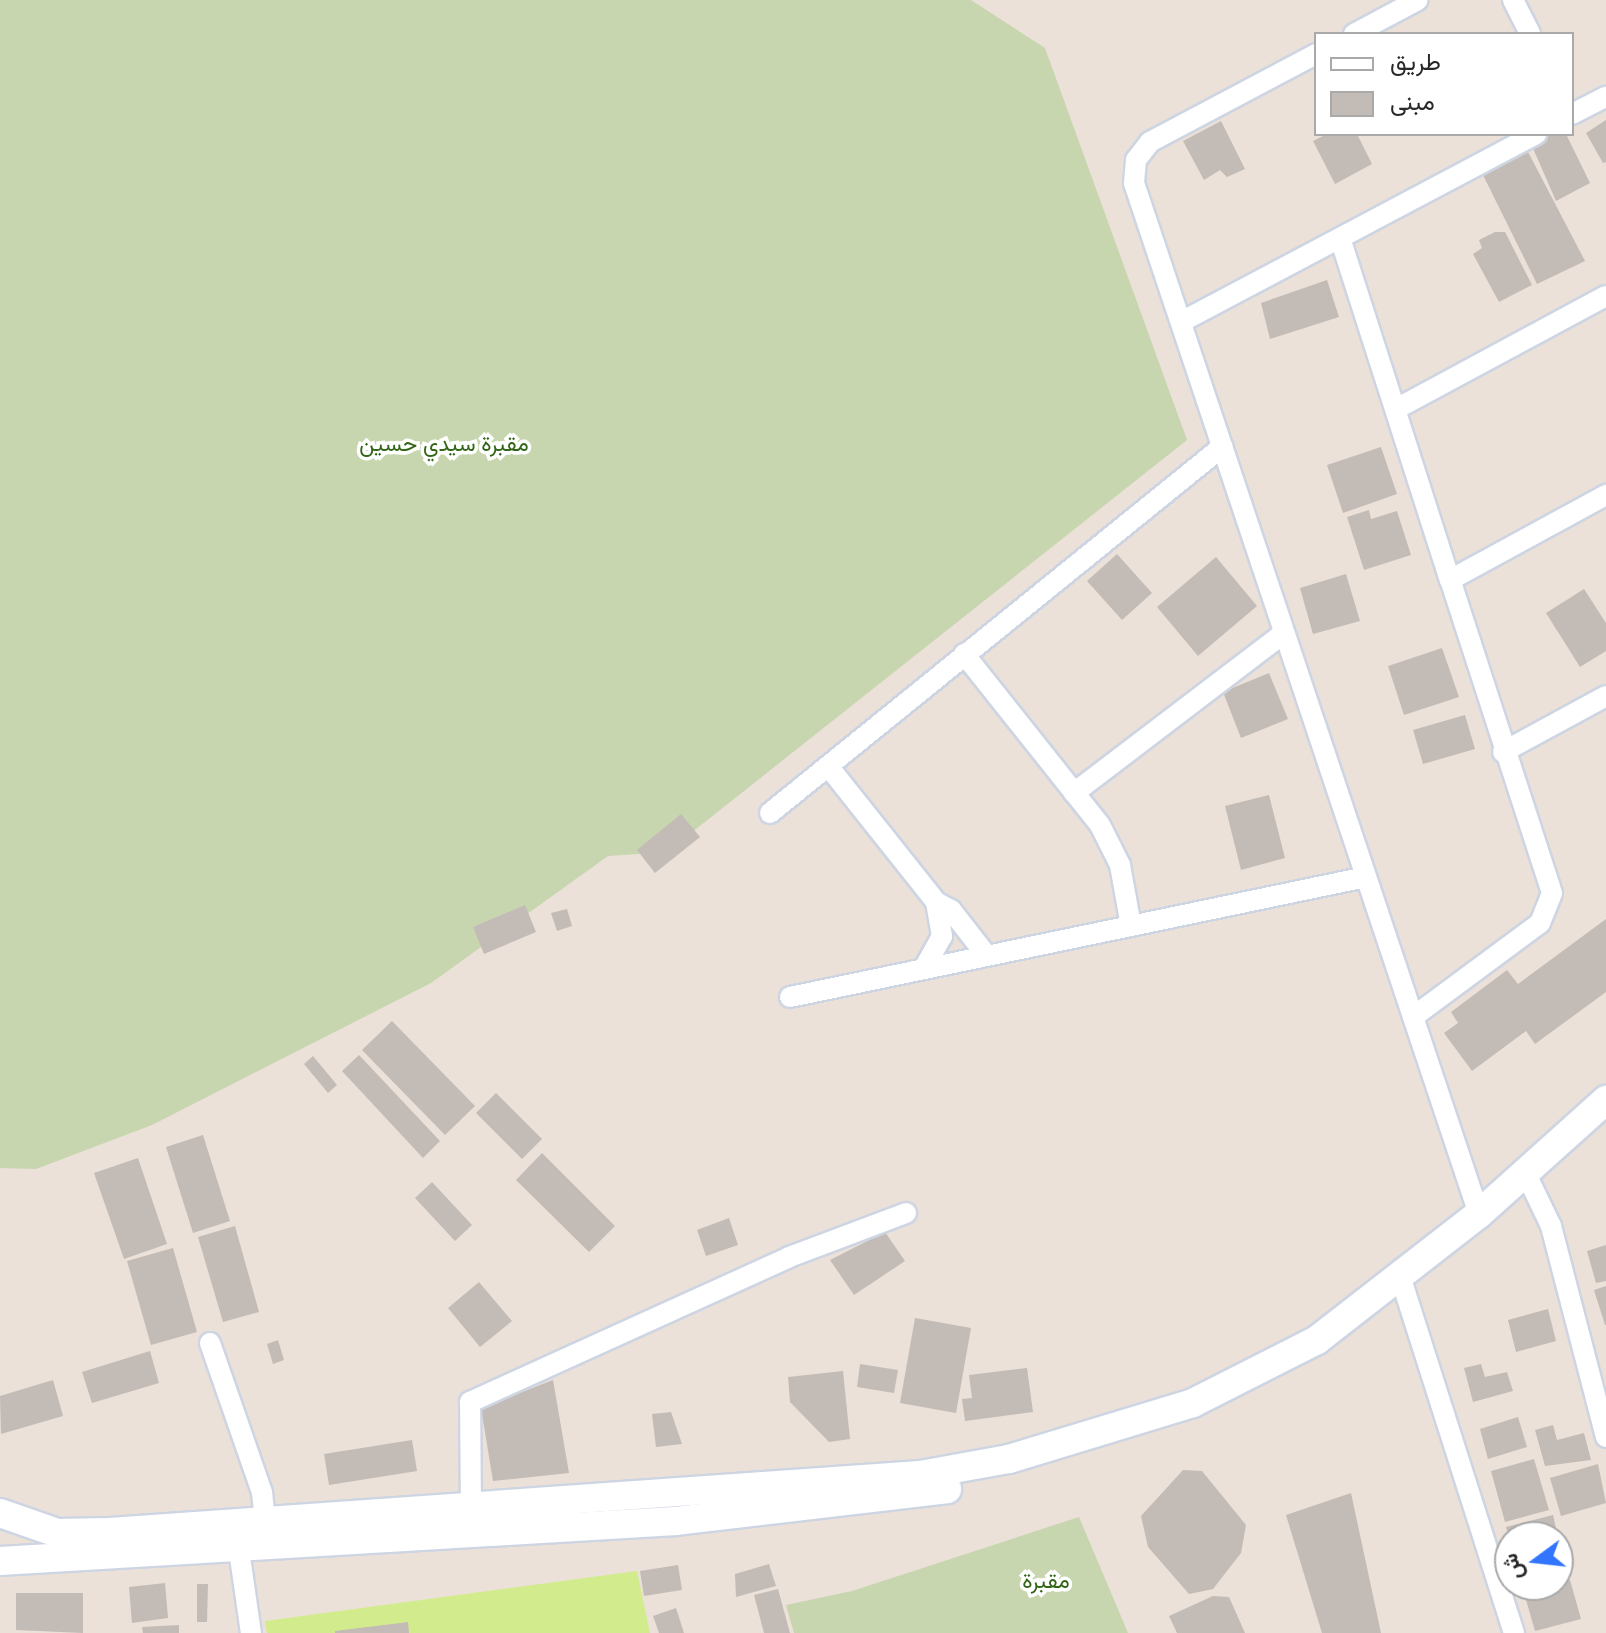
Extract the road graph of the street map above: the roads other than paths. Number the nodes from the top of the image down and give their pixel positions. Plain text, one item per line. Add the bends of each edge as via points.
1 (1418, 0) edge
2 (1513, 0) edge
3 (1358, 32) edge
4 (1529, 32) edge
5 (1314, 55) edge
6 (1606, 97) edge
7 (1574, 113) edge
8 (1532, 136) edge
9 (1341, 241) junction
10 (1606, 296) edge
11 (1181, 322) junction
12 (1396, 409) junction
13 (1222, 447) junction
14 (1606, 495) edge
15 (1450, 580) junction
16 (1284, 633) junction
17 (964, 654) junction
18 (1606, 696) edge
19 (1503, 752) junction
20 (828, 766) junction
21 (1074, 793) junction
22 (770, 813) dead end
23 (1366, 877) junction
24 (936, 902) junction
25 (1131, 926) junction
26 (987, 956) junction
27 (924, 968) junction
28 (790, 997) dead end
29 (1413, 1017) junction
30 (1606, 1100) edge
31 (1526, 1174) junction
32 (906, 1213) dead end
33 (1479, 1214) junction
34 (1401, 1279) junction
35 (210, 1343) dead end
36 (1606, 1437) edge
37 (956, 1472) junction
38 (471, 1510) junction
39 (0, 1513) edge
40 (265, 1520) junction
41 (57, 1533) junction
42 (239, 1550) junction
43 (0, 1561) edge
44 (68, 1561) junction
45 (251, 1633) edge
46 (1514, 1633) edge

1 - 3 street
2 - 4 street
5 - 11 street via 1150,142 1136,160 1134,183
6 - 7 street
8 - 9 street
9 - 11 street
9 - 12 street
10 - 12 street
11 - 13 street
12 - 15 street
13 - 16 street
13 - 17 street
14 - 15 street
15 - 19 street
16 - 21 street
16 - 23 street
17 - 20 street
17 - 21 street
18 - 19 street
19 - 29 street via 1549,880 1551,905 1540,923
20 - 22 street
20 - 24 street
21 - 25 street via 1112,845
23 - 25 street
23 - 29 street
24 - 26 street via 951,910
24 - 27 street via 942,936
25 - 26 street
26 - 27 street
27 - 28 street
29 - 33 street
30 - 31 street
31 - 33 street
31 - 36 street via 1551,1226
32 - 38 street via 789,1257 470,1402
33 - 34 street
34 - 37 street via 1317,1340 1239,1384 1062,1445
34 - 46 street
35 - 40 street via 262,1492
37 - 38 street
37 - 42 street via 951,1487 932,1493 676,1521
38 - 40 street
39 - 41 street
40 - 41 street
41 - 44 street
42 - 44 street
42 - 45 street
43 - 44 street

